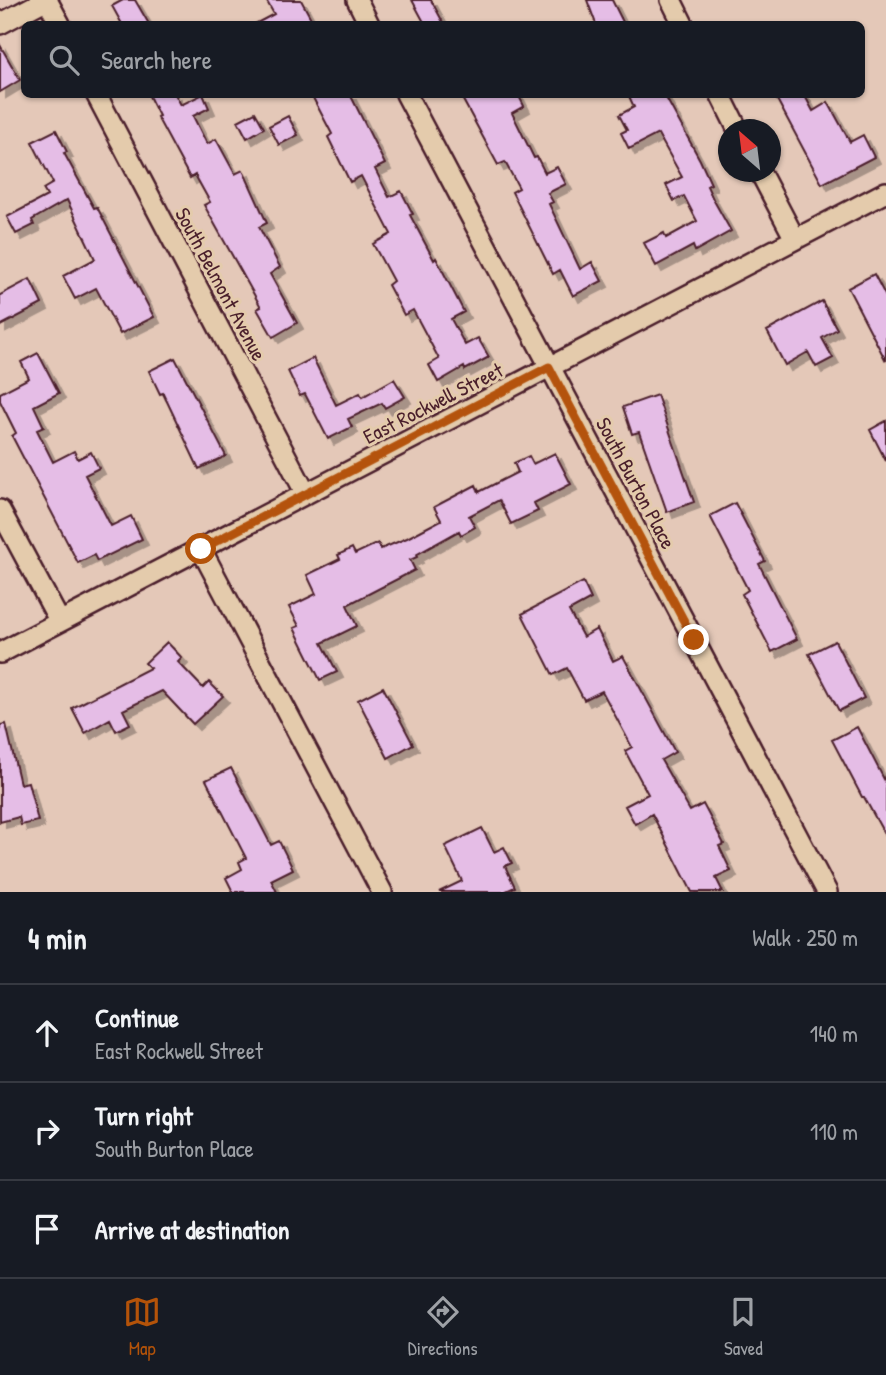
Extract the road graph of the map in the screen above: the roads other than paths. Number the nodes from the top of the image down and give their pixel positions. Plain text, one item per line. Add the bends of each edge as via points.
1 (46, 0) edge
2 (357, 0) edge
3 (671, 0) edge
4 (58, 21) edge
5 (368, 21) edge
6 (682, 21) edge
7 (0, 24) edge
8 (98, 98) edge
9 (408, 98) edge
10 (722, 98) edge
11 (732, 119) edge
12 (765, 182) edge
13 (886, 192) edge
14 (795, 239) junction
15 (549, 367) junction
16 (306, 494) junction
17 (0, 510) edge
18 (201, 549) junction
19 (60, 622) junction
20 (0, 653) edge
21 (382, 892) edge
22 (827, 892) edge

1 - 4 street
1 - 7 street
2 - 5 street
3 - 6 street
8 - 16 street, South Belmont Avenue
9 - 15 street, South Burton Place
10 - 11 street
12 - 14 street
13 - 14 street, East Rockwell Street
14 - 15 street, East Rockwell Street
15 - 16 street, East Rockwell Street
15 - 22 street, South Burton Place
16 - 18 street, East Rockwell Street
17 - 19 street
18 - 19 street, East Rockwell Street
18 - 21 street
19 - 20 street, East Rockwell Street

